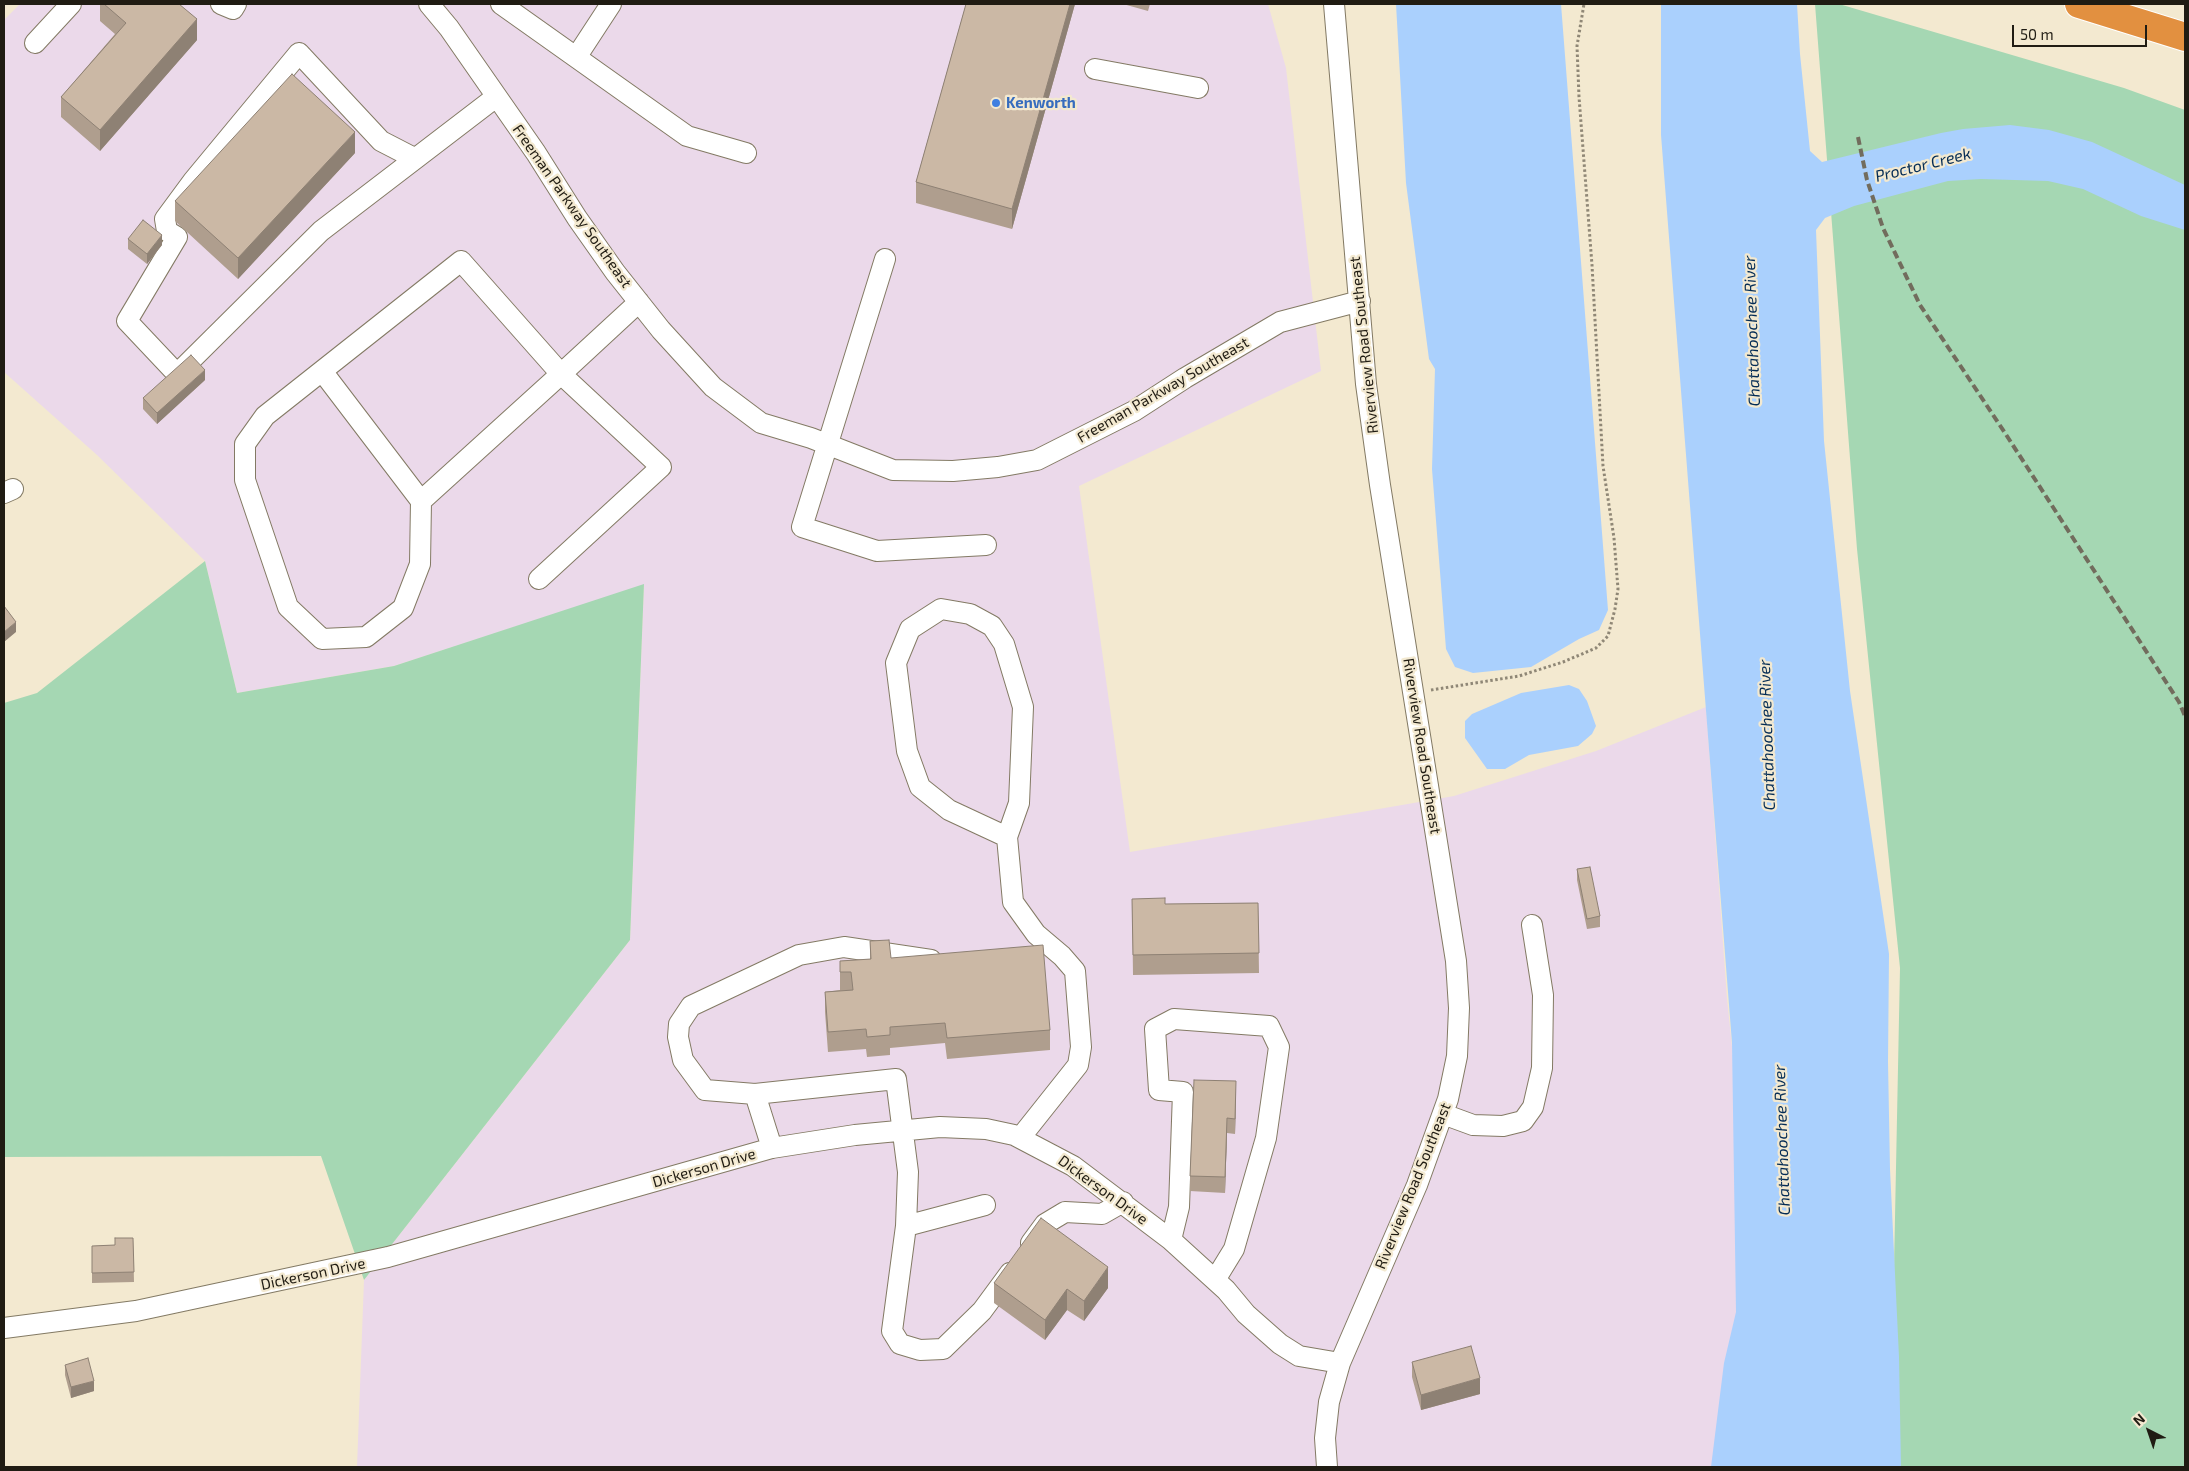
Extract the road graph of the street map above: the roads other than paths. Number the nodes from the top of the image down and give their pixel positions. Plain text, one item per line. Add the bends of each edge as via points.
1 (71, 4) edge
2 (221, 4) edge
3 (236, 4) edge
4 (502, 4) edge
5 (611, 4) edge
6 (1334, 4) edge
7 (2079, 4) edge
8 (434, 5) edge
9 (2185, 37) edge
10 (35, 43) dead end
11 (577, 56) junction
12 (1095, 69) dead end
13 (1198, 88) dead end
14 (496, 97) junction
15 (746, 153) dead end
16 (414, 158) junction
17 (885, 259) dead end
18 (1360, 301) junction
19 (639, 302) junction
20 (322, 370) junction
21 (561, 374) junction
22 (826, 444) junction
23 (421, 501) junction
24 (986, 545) dead end
25 (539, 579) dead end
26 (1007, 837) junction
27 (1532, 925) dead end
28 (948, 961) edge
29 (755, 1094) junction
30 (1443, 1114) junction
31 (903, 1130) junction
32 (1020, 1138) junction
33 (772, 1148) junction
34 (1123, 1202) junction
35 (986, 1205) dead end
36 (906, 1226) junction
37 (1171, 1240) junction
38 (1215, 1280) junction
39 (4, 1328) edge
40 (1340, 1363) junction
41 (1327, 1467) edge

1 - 10 street
2 - 3 street via 233,9
4 - 11 street
5 - 11 street
6 - 18 street, Riverview Road Southeast
7 - 9 highway
8 - 14 street, Freeman Parkway Southeast
11 - 15 street via 687,136
12 - 13 street
14 - 16 street
14 - 19 street, Freeman Parkway Southeast via 577,218
16 - 16 street via 321,232 177,374 127,321 177,237 167,231 165,219 299,53 381,141
17 - 22 street
18 - 22 street, Freeman Parkway Southeast via 1280,322 1134,411 1037,460 953,472 893,470
18 - 30 street, Riverview Road Southeast via 1366,384 1377,466 1456,961 1460,1008 1457,1056
19 - 21 street
19 - 22 street, Freeman Parkway Southeast via 713,387 762,423
20 - 21 street via 461,261
20 - 23 street
20 - 23 street via 265,416 245,444 246,480 288,607 322,638 366,638 403,608 420,564
21 - 23 street
21 - 25 street via 661,467
22 - 24 street via 802,527 877,551
26 - 26 street via 1019,803 1023,706 1004,644 992,626 970,614 941,610 910,629 896,663 907,751 920,787 949,810
26 - 32 street via 1013,902 1030,941 1062,956 1075,971 1081,1047 1078,1065
27 - 30 street via 1543,995 1542,1068 1533,1107 1523,1121 1503,1126 1473,1125
28 - 29 street via 844,947 799,956 691,1006 679,1024 683,1060 705,1090
29 - 31 street via 896,1079
29 - 33 street
30 - 40 street, Riverview Road Southeast via 1417,1185
31 - 32 street, Dickerson Drive via 940,1127 986,1129
31 - 33 street, Dickerson Drive
31 - 36 street via 908,1172
32 - 34 street, Dickerson Drive via 1074,1166
33 - 39 street, Dickerson Drive via 388,1257 136,1310
34 - 36 street via 1102,1214 1065,1212 1045,1224 982,1311 943,1349 920,1350 900,1344 892,1332
34 - 37 street, Dickerson Drive
35 - 36 street
37 - 38 street, Dickerson Drive
37 - 38 street via 1179,1207 1183,1092 1159,1090 1156,1029 1174,1019 1269,1026 1279,1047 1266,1138 1234,1249
38 - 40 street, Dickerson Drive via 1280,1344 1299,1356
40 - 41 street, Riverview Road Southeast via 1329,1402 1325,1438

